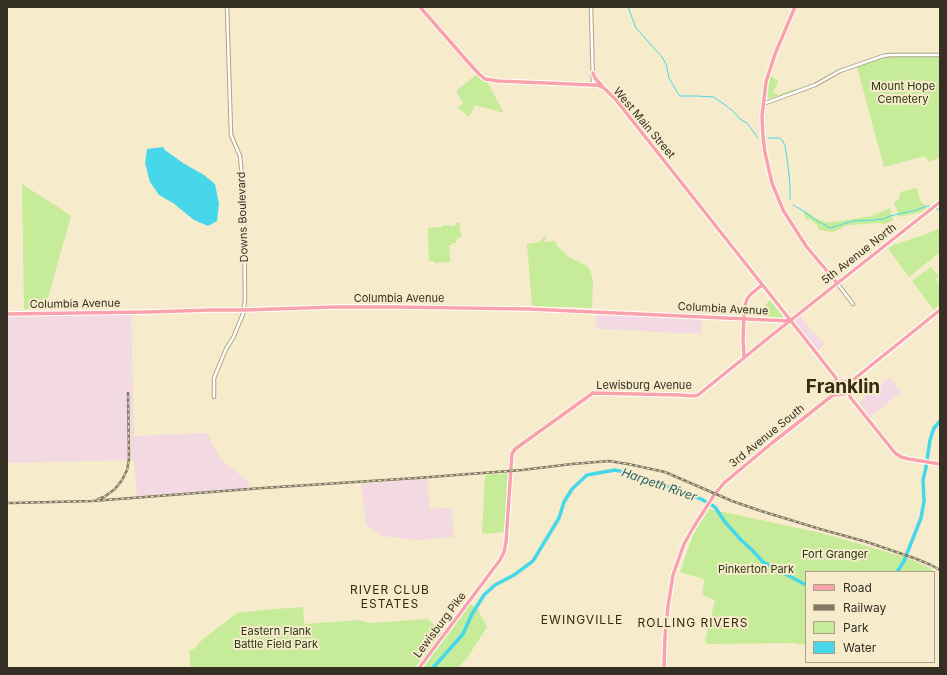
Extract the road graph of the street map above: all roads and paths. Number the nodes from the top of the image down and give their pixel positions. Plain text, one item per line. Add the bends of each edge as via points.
1 (228, 7) edge
2 (420, 7) edge
3 (591, 7) edge
4 (794, 7) edge
5 (940, 55) edge
6 (593, 73) junction
7 (593, 85) junction
8 (604, 88) junction
9 (763, 104) junction
10 (939, 203) edge
11 (837, 284) junction
12 (762, 285) junction
13 (853, 304) dead end
14 (244, 310) junction
15 (940, 310) edge
16 (7, 314) edge
17 (744, 319) junction
18 (790, 321) junction
19 (744, 358) junction
20 (836, 378) junction
21 (853, 380) junction
22 (844, 381) junction
23 (836, 386) junction
24 (849, 388) junction
25 (703, 391) joint
26 (842, 394) junction
27 (832, 395) junction
28 (214, 396) dead end
29 (850, 397) junction
30 (940, 464) edge
31 (476, 592) joint
32 (419, 668) edge
33 (664, 668) edge

1 - 14 street, Downs Boulevard via 231,135 240,156 244,198
2 - 7 main road, West Main Street via 485,79
3 - 6 street
4 - 9 main road via 768,73
5 - 9 street via 883,56 840,71 815,85
6 - 7 street
6 - 8 main road via 597,82
7 - 8 main road, West Main Street
8 - 12 main road, West Main Street
9 - 11 main road via 765,151 778,199 806,246
10 - 11 main road, 5th Avenue North
11 - 13 street
11 - 18 main road, 5th Avenue North
12 - 17 main road via 747,299
12 - 18 main road, West Main Street
14 - 16 main road, Columbia Avenue
14 - 17 main road, Columbia Avenue via 335,307 522,309
14 - 28 street, Downs Boulevard via 214,378
15 - 21 main road
17 - 18 main road, Columbia Avenue
17 - 19 main road
18 - 19 main road, 5th Avenue North
18 - 20 main road, West Main Street
19 - 25 main road, 5th Avenue North
20 - 22 main road
20 - 23 main road
21 - 22 main road
21 - 24 main road
22 - 23 main road via 838,382
22 - 24 main road via 848,383
23 - 26 main road via 837,391
23 - 27 main road, 3rd Avenue South
24 - 26 main road
24 - 29 main road
25 - 31 main road, Lewisburg Avenue via 694,396 594,393 515,449 512,454 504,552
26 - 27 main road
26 - 29 main road
27 - 33 main road, 3rd Avenue South via 724,483 692,528 673,575 665,635
29 - 30 main road via 895,453 901,457
31 - 32 main road, Lewisburg Pike

